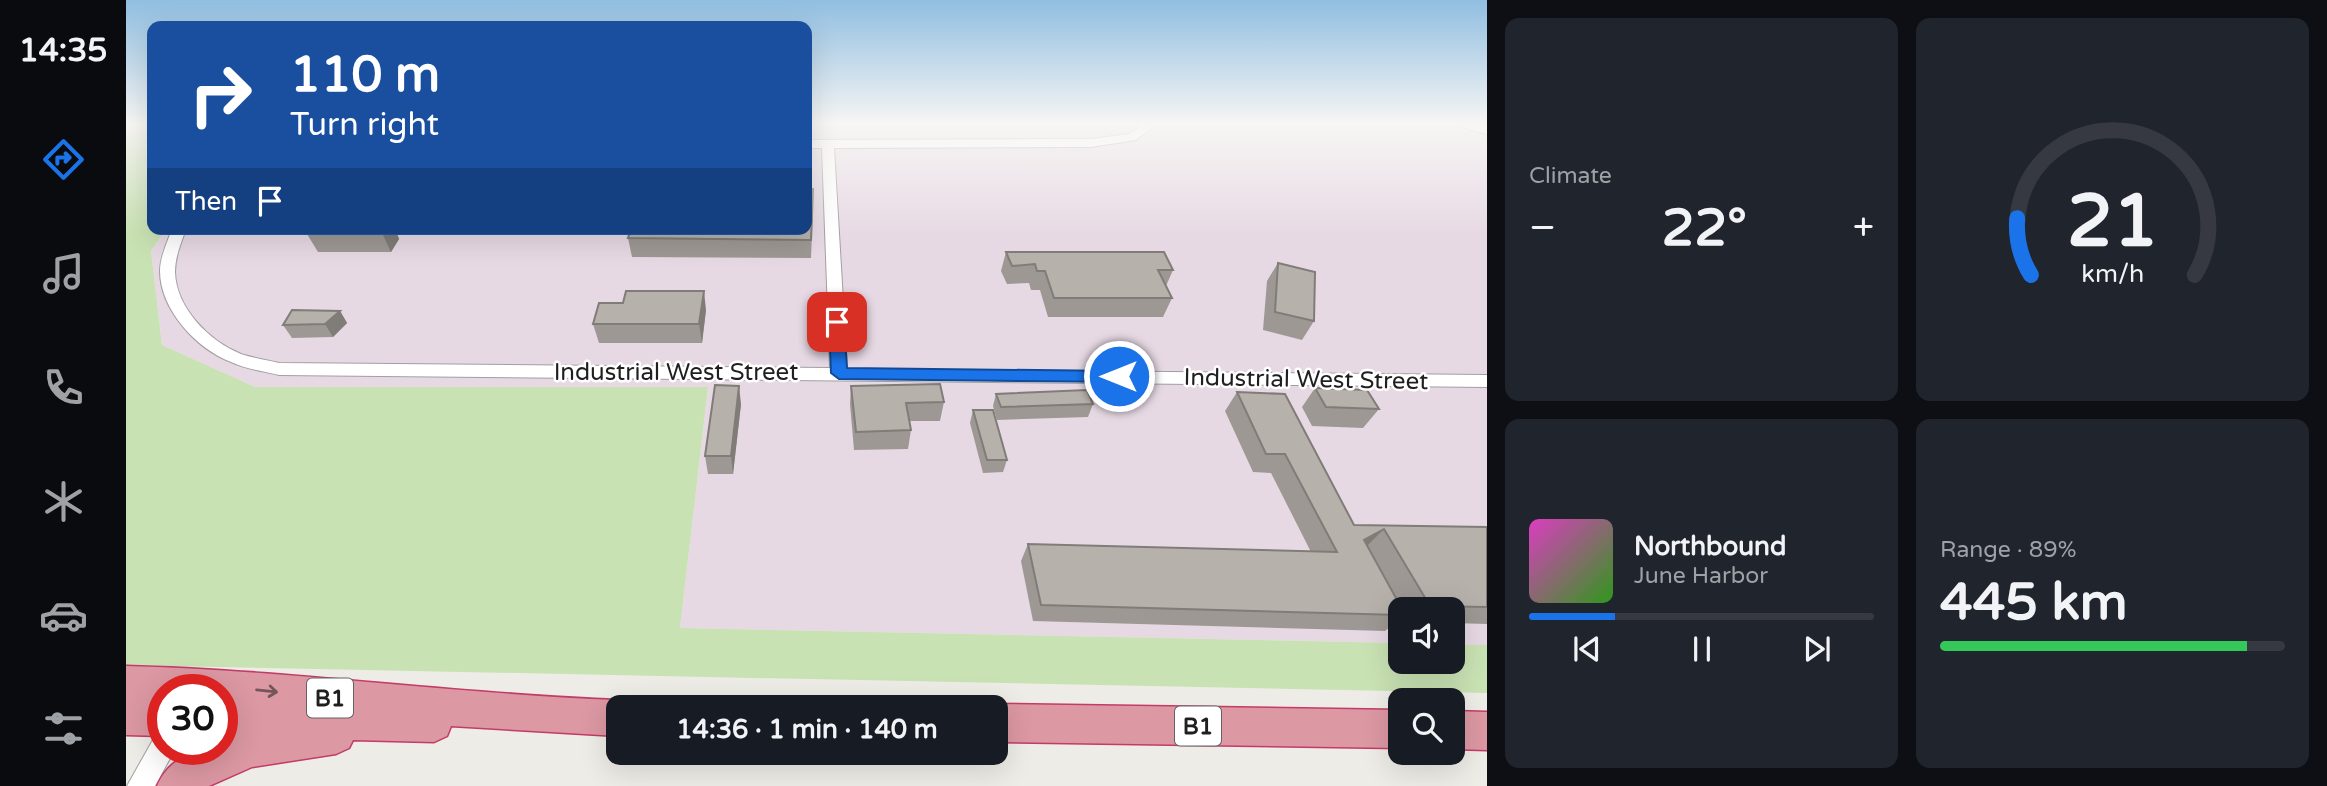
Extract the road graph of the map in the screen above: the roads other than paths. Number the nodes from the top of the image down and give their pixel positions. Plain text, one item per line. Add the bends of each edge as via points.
1 (829, 161) edge
2 (177, 235) edge
3 (839, 373) junction
4 (1487, 381) edge
5 (126, 684) edge
6 (147, 685) edge
7 (238, 690) edge
8 (533, 716) junction
9 (126, 717) edge
10 (147, 718) edge
11 (606, 718) edge
12 (238, 719) edge
13 (1008, 723) edge
14 (425, 724) junction
15 (1388, 729) edge
16 (1465, 730) edge
17 (1487, 731) edge
18 (152, 765) edge
19 (140, 786) edge
20 (177, 786) edge

1 - 3 street
2 - 3 street, Industrial West Street via 169,257 169,278 200,338 236,358 279,369
3 - 4 street, Industrial West Street
5 - 6 highway, B1
7 -> 8 highway, B1
8 - 11 highway, B1
8 - 14 highway, B1
9 - 10 highway
12 - 14 highway, B1
13 - 15 highway, B1
14 - 20 highway via 275,742 230,753 198,768
16 - 17 highway
18 - 19 street

